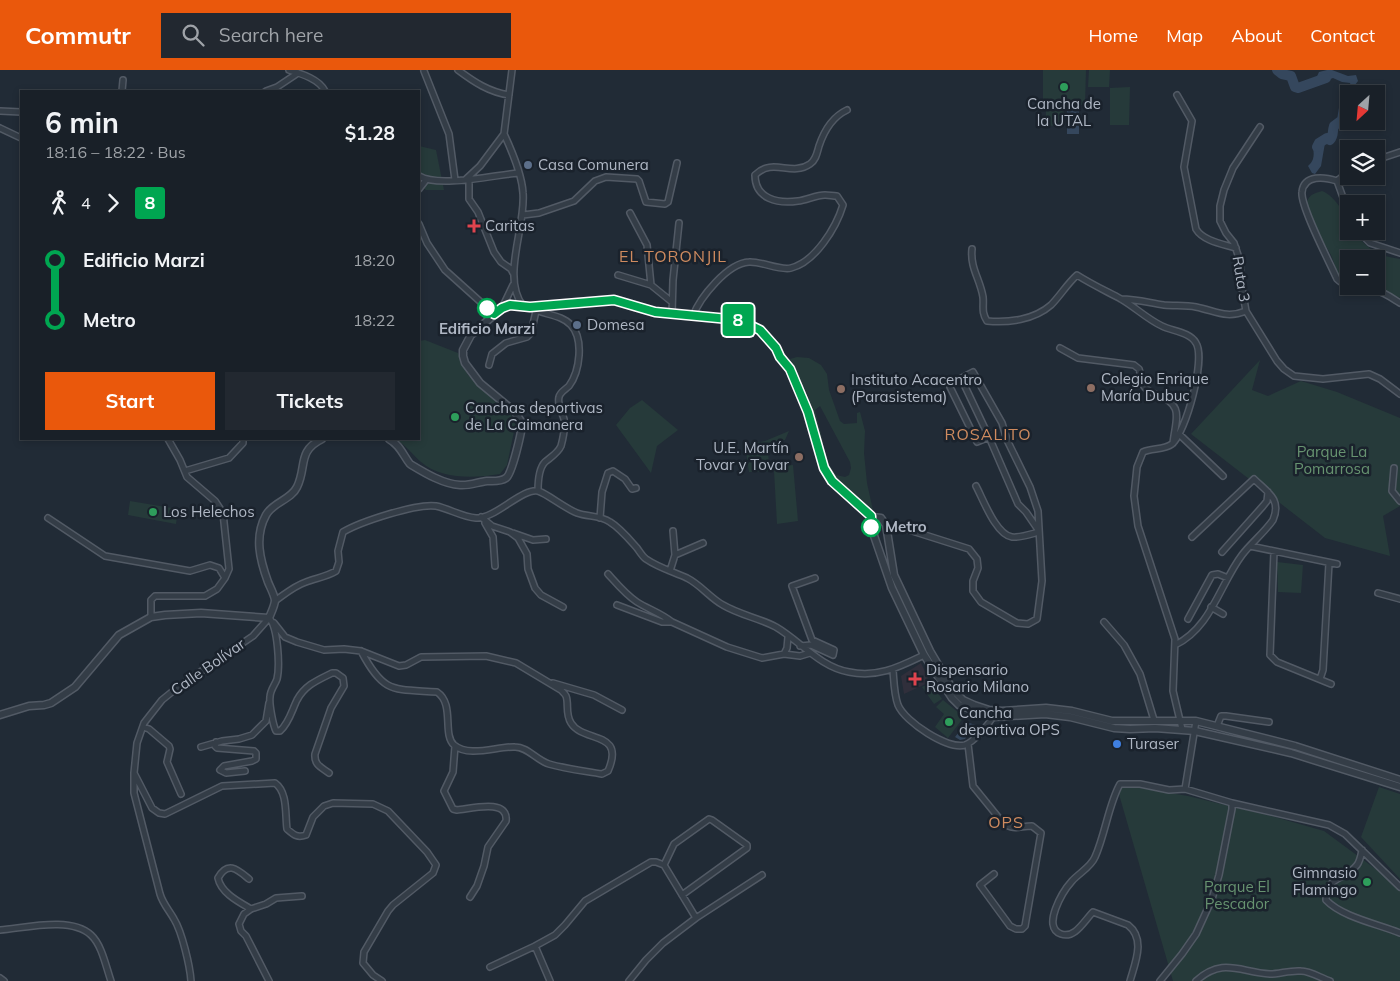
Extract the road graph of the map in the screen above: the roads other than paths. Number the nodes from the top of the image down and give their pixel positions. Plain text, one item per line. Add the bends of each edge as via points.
1 (289, 70) edge
2 (458, 70) edge
3 (512, 70) edge
4 (424, 71) edge
5 (298, 73) junction
6 (123, 80) dead end
7 (122, 90) edge
8 (269, 90) edge
9 (325, 90) edge
10 (509, 95) junction
11 (1177, 95) dead end
12 (847, 110) dead end
13 (0, 111) edge
14 (20, 112) edge
15 (1260, 127) dead end
16 (0, 128) edge
17 (504, 134) junction
18 (20, 138) edge
19 (1400, 152) edge
20 (1385, 157) edge
21 (676, 163) dead end
22 (518, 173) junction
23 (420, 177) edge
24 (1340, 178) edge
25 (426, 180) junction
26 (455, 180) junction
27 (467, 180) junction
28 (1337, 181) junction
29 (420, 188) edge
30 (1342, 195) edge
31 (630, 213) dead end
32 (523, 215) junction
33 (679, 223) dead end
34 (420, 226) edge
35 (1366, 240) edge
36 (1236, 248) junction
37 (972, 249) dead end
38 (1400, 253) edge
39 (514, 273) junction
40 (618, 275) dead end
41 (514, 284) junction
42 (651, 285) junction
43 (1121, 299) junction
44 (672, 302) junction
45 (1400, 303) edge
46 (526, 307) junction
47 (502, 308) junction
48 (536, 311) junction
49 (1246, 311) junction
50 (494, 314) junction
51 (672, 314) junction
52 (693, 316) junction
53 (1060, 348) dead end
54 (489, 365) dead end
55 (961, 378) junction
56 (1400, 394) edge
57 (1179, 434) junction
58 (989, 437) junction
59 (169, 440) edge
60 (243, 440) edge
61 (320, 440) edge
62 (390, 440) edge
63 (1173, 443) junction
64 (1394, 468) dead end
65 (185, 472) junction
66 (1223, 476) dead end
67 (976, 486) dead end
68 (636, 488) dead end
69 (538, 491) junction
70 (1268, 492) junction
71 (1400, 501) edge
72 (872, 517) junction
73 (48, 518) dead end
74 (600, 518) junction
75 (482, 519) junction
76 (886, 527) junction
77 (673, 531) dead end
78 (873, 531) junction
79 (510, 532) junction
80 (1039, 532) junction
81 (1192, 537) dead end
82 (546, 538) dead end
83 (703, 543) dead end
84 (1250, 546) junction
85 (1274, 551) junction
86 (1222, 552) dead end
87 (676, 555) junction
88 (1329, 563) junction
89 (1337, 564) dead end
90 (495, 566) dead end
91 (670, 571) junction
92 (608, 574) dead end
93 (225, 578) junction
94 (815, 578) dead end
95 (1228, 578) junction
96 (1378, 593) dead end
97 (1400, 599) edge
98 (275, 601) junction
99 (617, 605) dead end
100 (562, 607) dead end
101 (1211, 607) junction
102 (1223, 614) dead end
103 (151, 617) junction
104 (1188, 619) dead end
105 (271, 620) junction
106 (672, 622) junction
107 (1104, 622) dead end
108 (788, 637) junction
109 (1175, 645) junction
110 (800, 646) junction
111 (361, 651) junction
112 (811, 653) junction
113 (784, 654) junction
114 (924, 655) junction
115 (893, 670) junction
116 (1320, 679) junction
117 (550, 682) junction
118 (1331, 684) dead end
119 (269, 697) junction
120 (622, 710) dead end
121 (0, 715) edge
122 (993, 718) junction
123 (1154, 720) junction
124 (1181, 720) junction
125 (1196, 722) junction
126 (1269, 722) dead end
127 (1217, 726) junction
128 (143, 727) junction
129 (1182, 729) junction
130 (1195, 731) junction
131 (216, 742) junction
132 (968, 744) junction
133 (455, 746) junction
134 (201, 747) dead end
135 (134, 772) junction
136 (245, 772) dead end
137 (329, 773) dead end
138 (1374, 775) junction
139 (1387, 779) junction
140 (1400, 779) edge
141 (1400, 788) edge
142 (1185, 789) junction
143 (181, 794) dead end
144 (1232, 804) junction
145 (1362, 850) junction
146 (664, 865) junction
147 (994, 874) dead end
148 (762, 875) dead end
149 (249, 879) dead end
150 (1400, 887) edge
151 (682, 895) junction
152 (302, 896) dead end
153 (470, 897) dead end
154 (251, 909) junction
155 (696, 918) junction
156 (0, 930) edge
157 (1400, 933) edge
158 (535, 946) junction
159 (490, 967) dead end
160 (0, 978) edge
161 (4, 981) edge
162 (111, 981) edge
163 (191, 981) edge
164 (269, 981) edge
165 (382, 981) edge
166 (550, 981) edge
167 (629, 981) edge
168 (1130, 981) edge
169 (1160, 981) edge
170 (1196, 981) edge
171 (1330, 981) edge

1 - 5 street
2 - 10 street via 477,84
3 - 10 street
4 - 26 street via 449,134
5 - 8 street
5 - 9 street via 313,79
6 - 7 street
10 - 17 street
11 - 36 street via 1192,121 1184,166 1196,229 1206,238
12 - 52 street via 827,126 814,160 808,165 796,169 772,166 762,168 755,175 755,184 764,196 778,201 826,195 837,196 844,205 839,219 815,254 788,269 749,262 733,266 702,300
13 - 14 street
15 - 36 street, Ruta 3 via 1233,168 1220,206 1220,221
16 - 18 street
17 - 22 street
17 - 27 street
19 - 20 street
21 - 32 street via 665,204 646,202 637,179 606,177 595,181 574,202
22 - 27 street
22 - 32 street via 524,192
23 - 25 street
24 - 28 street
25 - 26 street
25 - 29 street
26 - 27 street
27 - 39 street via 469,199 481,218 494,252
28 - 30 street
28 - 45 street via 1309,180 1301,194 1337,279 1356,289 1378,291
31 - 42 street via 647,245
32 - 39 street
33 - 44 street
34 - 50 street via 445,270
35 - 38 street
36 - 49 street, Ruta 3
37 - 43 street via 971,258 983,296 986,320 1024,320 1037,314 1050,306 1077,275
39 - 41 street
40 - 42 street
41 - 46 street via 515,293
41 - 47 street
42 - 44 street
43 - 49 street via 1192,306 1223,315
43 - 57 street via 1163,327 1189,336 1196,343 1199,358 1194,389
44 - 51 street
46 - 47 street via 510,305
46 - 48 street
46 - 51 street via 614,300
47 - 50 street
48 - 54 street via 531,333 506,343 492,354
48 - 69 street via 571,324 576,332 579,356 576,375 559,396 564,420 560,448 544,464
49 - 56 street, Ruta 3 via 1277,361 1294,376 1323,379 1369,374
50 - 62 street via 471,334 462,350 465,363 480,383 515,412 522,423 507,478 462,486 449,484 410,464 401,448
51 - 52 street
52 - 72 street via 739,320 767,337 790,369 808,412 824,468 832,481
53 - 63 street via 1075,357 1128,363 1139,369 1142,384 1148,391 1166,398 1175,406
55 - 58 street
55 - 58 street via 950,387 977,442
55 - 80 street via 973,372 1002,423 1030,487 1038,511
57 - 63 street
57 - 66 street
58 - 80 street via 1018,504
59 - 65 street
60 - 65 street via 229,458
61 - 98 street via 308,448 296,490 266,515 259,549
63 - 109 street via 1166,448 1143,452 1137,467 1134,496 1138,526
64 - 71 street via 1392,491
65 - 93 street via 223,513 229,568
67 - 80 street via 1004,535 1012,537
68 - 74 street via 632,489 614,471 608,473 602,492
69 - 74 street via 578,514
69 - 75 street via 529,492
70 - 81 street via 1254,479
70 - 84 street via 1274,498 1276,514
70 - 86 street via 1267,501
72 - 76 street via 881,518
72 - 78 street
73 - 93 street via 105,556 190,571 210,565 219,568
74 - 91 street via 610,521 646,560
75 - 79 street
75 - 90 street via 493,537
75 - 98 street via 434,506 396,512 357,524 343,532 336,572 291,589
76 - 78 street via 883,533
76 - 80 street via 969,549 977,559 973,591 981,602 1017,623 1028,624 1037,619 1040,606
76 - 123 street via 894,575 930,651 952,690 963,700 989,710 1046,708 1112,720
77 - 87 street
78 - 114 street via 892,588
79 - 82 street via 533,540
79 - 100 street via 518,538 527,554 535,588 541,596
83 - 87 street
84 - 85 street
84 - 95 street
85 - 88 street
85 - 116 street via 1270,655 1277,662
87 - 91 street
88 - 89 street
88 - 116 street
91 - 108 street via 689,579 728,608 765,622
92 - 106 street via 637,602
93 - 103 street via 217,589 205,596 155,596 151,600
94 - 110 street via 792,586 812,640 834,650 833,655 811,645
95 - 101 street
95 - 104 street via 1212,575
96 - 97 street
98 - 105 street, Calle Bolívar
99 - 106 street via 662,622
101 - 102 street
101 - 109 street via 1201,625
103 - 105 street via 193,613
103 - 121 street via 119,635 75,687 51,703
105 - 111 street via 285,637 297,642 324,650
105 - 119 street via 278,650 278,672
105 - 128 street, Calle Bolívar via 253,636 178,686 158,705
106 - 113 street via 747,654 762,658
107 - 123 street via 1124,645 1140,674
108 - 110 street
108 - 113 street
109 - 124 street via 1173,691
110 - 112 street
111 - 117 street via 399,666 421,657 486,656 516,662
111 - 133 street via 372,672 386,685 394,689 442,695 447,707 450,740
112 - 113 street via 800,656
112 - 115 street via 849,673
114 - 115 street
114 - 122 street via 952,698
115 - 132 street via 898,707 907,718 925,732 948,742 958,746
116 - 118 street
117 - 120 street via 594,695
117 - 133 street via 566,697 570,723 609,745 613,759 608,771 602,774 548,764 522,747 482,752
119 - 131 street via 266,721 261,728 252,735
119 - 137 street via 274,728 280,731 307,687 332,673 340,675 344,686 331,708 314,760
122 - 129 street via 1045,714 1114,728
122 - 132 street
123 - 124 street
124 - 125 street
124 - 129 street
125 - 127 street
125 - 130 street
126 - 127 street via 1221,716
127 - 138 street via 1295,746
128 - 135 street, Calle Bolívar via 137,744
128 - 143 street via 169,746 167,762
129 - 130 street
130 - 138 street
130 - 142 street
131 - 134 street
131 - 136 street via 217,748 256,753 256,759 252,761 224,766 220,770 226,773
132 - 147 street via 972,779 978,793 1003,823 1012,828 1032,826 1041,833 1022,929 1010,926 980,885
133 - 153 street via 453,772 444,791 453,809 494,806 507,816 488,847 477,886
135 - 163 street, Calle Bolívar via 134,792 162,902 176,920
135 - 165 street via 152,808 165,814 222,786 276,783 283,793 287,830 300,837 306,835 313,817 324,806 333,803 373,804 388,811 436,865 433,873 392,905 364,952 363,963
138 - 139 street
138 - 140 street via 1384,772
138 - 141 street
139 - 140 street
139 - 141 street
142 - 144 street
142 - 168 street via 1120,784 1095,859 1071,882 1053,914 1053,928 1065,935 1073,934 1094,912 1132,929 1138,950
144 - 145 street via 1329,825 1346,834
144 - 169 street via 1212,899 1196,934
145 - 150 street
145 - 157 street via 1358,864 1327,887 1326,900 1345,912
146 - 151 street
146 - 151 street via 674,844 709,819 747,846
146 - 158 street via 651,862 585,901 555,935
148 - 155 street
149 - 154 street via 233,868 223,871 218,878 225,891
151 - 155 street
152 - 154 street via 276,898
154 - 164 street via 239,924
155 - 167 street via 663,943
156 - 162 street via 66,924 81,928 98,944
158 - 159 street
158 - 166 street
160 - 161 street
170 - 171 street via 1205,973 1226,967 1271,974 1301,970

